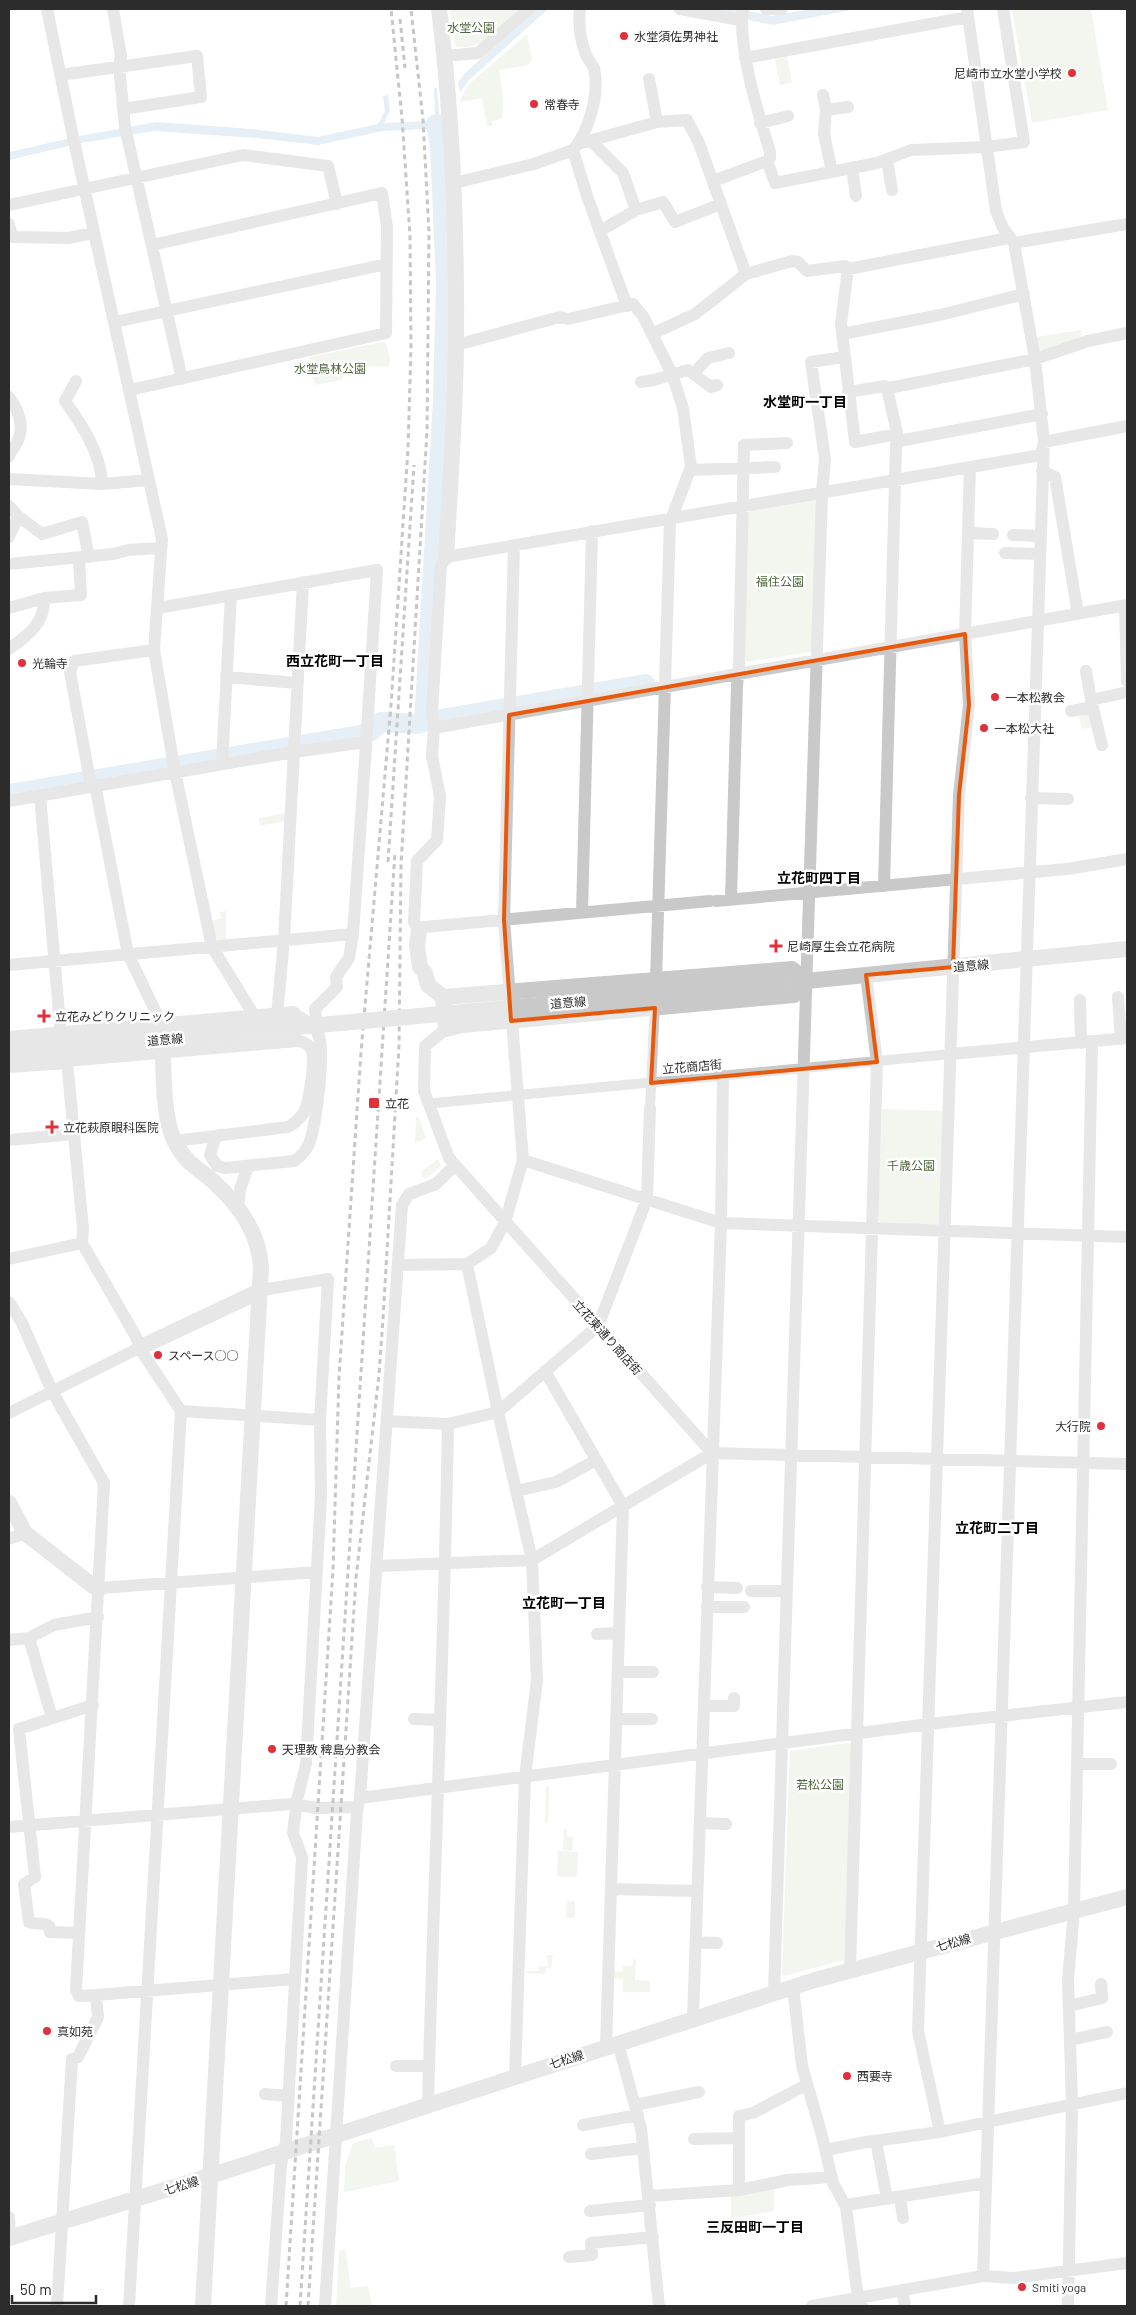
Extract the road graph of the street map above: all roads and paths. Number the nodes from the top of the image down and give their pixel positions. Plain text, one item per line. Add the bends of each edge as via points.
1 (47, 9) edge
2 (113, 9) edge
3 (439, 9) edge
4 (530, 9) edge
5 (580, 9) edge
6 (680, 9) edge
7 (766, 9) edge
8 (782, 9) edge
9 (1003, 9) edge
10 (968, 13) edge
11 (742, 14) edge
12 (444, 56) junction
13 (745, 58) junction
14 (119, 66) junction
15 (60, 75) junction
16 (649, 79) dead end
17 (823, 94) dead end
18 (848, 107) dead end
19 (123, 108) junction
20 (826, 110) junction
21 (788, 116) dead end
22 (657, 122) junction
23 (760, 124) junction
24 (580, 145) junction
25 (987, 147) junction
26 (767, 161) junction
27 (887, 161) junction
28 (852, 168) junction
29 (832, 172) junction
30 (138, 179) junction
31 (713, 181) junction
32 (454, 183) junction
33 (85, 189) junction
34 (892, 190) dead end
35 (856, 196) dead end
36 (337, 204) junction
37 (720, 204) junction
38 (9, 206) edge
39 (636, 210) junction
40 (9, 224) edge
41 (1127, 224) edge
42 (600, 232) junction
43 (94, 233) junction
44 (1011, 240) junction
45 (152, 244) junction
46 (386, 264) junction
47 (848, 269) junction
48 (746, 274) junction
49 (1024, 294) junction
50 (627, 306) junction
51 (165, 312) junction
52 (115, 322) junction
53 (1127, 333) edge
54 (652, 334) junction
55 (842, 334) junction
56 (456, 345) junction
57 (729, 352) dead end
58 (844, 357) junction
59 (1035, 359) junction
60 (694, 373) junction
61 (672, 374) junction
62 (182, 379) junction
63 (76, 381) dead end
64 (641, 382) dead end
65 (718, 386) dead end
66 (889, 388) junction
67 (130, 390) junction
68 (848, 392) junction
69 (9, 397) edge
70 (1042, 414) junction
71 (1127, 426) edge
72 (898, 437) junction
73 (1044, 442) junction
74 (787, 443) dead end
75 (9, 456) edge
76 (775, 467) dead end
77 (970, 467) junction
78 (744, 469) junction
79 (690, 470) junction
80 (1042, 471) junction
81 (9, 479) edge
82 (148, 480) junction
83 (896, 480) junction
84 (102, 484) junction
85 (822, 493) junction
86 (9, 506) edge
87 (743, 507) junction
88 (18, 516) junction
89 (671, 518) junction
90 (592, 531) junction
91 (968, 533) junction
92 (993, 534) dead end
93 (1013, 535) dead end
94 (1039, 536) junction
95 (9, 537) edge
96 (514, 546) junction
97 (161, 548) junction
98 (1005, 553) dead end
99 (1039, 554) junction
100 (84, 557) junction
101 (446, 557) junction
102 (9, 564) edge
103 (303, 582) junction
104 (231, 595) junction
105 (44, 598) junction
106 (1126, 606) edge
107 (9, 608) edge
108 (158, 608) junction
109 (1078, 614) junction
110 (1036, 622) junction
111 (965, 630) junction
112 (891, 643) junction
113 (9, 649) edge
114 (154, 650) junction
115 (817, 656) junction
116 (739, 670) junction
117 (1086, 671) dead end
118 (226, 677) junction
119 (1127, 681) edge
120 (297, 683) junction
121 (665, 683) junction
122 (1127, 692) edge
123 (587, 696) junction
124 (1092, 703) junction
125 (509, 710) junction
126 (1071, 711) dead end
127 (433, 723) junction
128 (366, 736) junction
129 (1102, 745) dead end
130 (294, 747) junction
131 (222, 760) junction
132 (174, 768) junction
133 (91, 782) junction
134 (40, 796) junction
135 (1031, 798) junction
136 (1068, 799) dead end
137 (9, 801) edge
138 (1127, 859) edge
139 (1028, 872) junction
140 (957, 879) junction
141 (884, 886) junction
142 (810, 891) junction
143 (731, 899) junction
144 (659, 906) junction
145 (582, 912) junction
146 (504, 920) junction
147 (419, 930) junction
148 (353, 934) junction
149 (284, 940) junction
150 (212, 947) junction
151 (1127, 949) edge
152 (128, 954) junction
153 (1025, 960) junction
154 (55, 961) junction
155 (9, 965) edge
156 (953, 967) junction
157 (866, 975) junction
158 (656, 980) junction
159 (806, 981) junction
160 (509, 992) junction
161 (443, 997) junction
162 (1118, 997) dead end
163 (1080, 1000) dead end
164 (655, 1008) junction
165 (293, 1014) joint
166 (277, 1015) junction
167 (255, 1017) junction
168 (511, 1021) junction
169 (162, 1025) junction
170 (446, 1029) junction
171 (61, 1035) junction
172 (318, 1035) junction
173 (9, 1039) edge
174 (1124, 1039) edge
175 (1086, 1042) junction
176 (258, 1044) junction
177 (1023, 1049) junction
178 (164, 1052) junction
179 (9, 1053) edge
180 (951, 1054) junction
181 (67, 1060) junction
182 (878, 1062) junction
183 (9, 1065) edge
184 (803, 1069) junction
185 (723, 1076) junction
186 (651, 1083) junction
187 (517, 1095) junction
188 (434, 1102) dead end
189 (650, 1108) joint
190 (288, 1127) junction
191 (73, 1134) junction
192 (219, 1135) junction
193 (9, 1140) edge
194 (310, 1140) junction
195 (174, 1141) junction
196 (523, 1160) junction
197 (455, 1165) junction
198 (248, 1166) junction
199 (647, 1200) junction
200 (238, 1208) junction
201 (505, 1222) junction
202 (721, 1223) junction
203 (798, 1226) junction
204 (872, 1230) junction
205 (945, 1232) junction
206 (1017, 1234) junction
207 (1088, 1236) junction
208 (1127, 1237) edge
209 (82, 1243) junction
210 (9, 1259) edge
211 (467, 1264) junction
212 (398, 1265) junction
213 (262, 1290) junction
214 (9, 1302) edge
215 (598, 1326) junction
216 (140, 1348) junction
217 (545, 1371) junction
218 (52, 1391) junction
219 (181, 1411) junction
220 (9, 1412) edge
221 (498, 1412) junction
222 (254, 1416) junction
223 (320, 1420) junction
224 (387, 1422) junction
225 (448, 1424) junction
226 (712, 1453) junction
227 (791, 1455) junction
228 (865, 1457) junction
229 (938, 1459) junction
230 (596, 1460) junction
231 (1009, 1461) junction
232 (1084, 1463) junction
233 (1127, 1464) edge
234 (516, 1490) junction
235 (9, 1503) edge
236 (623, 1506) junction
237 (25, 1533) junction
238 (9, 1539) edge
239 (532, 1560) junction
240 (446, 1563) junction
241 (376, 1566) junction
242 (317, 1572) junction
243 (245, 1577) junction
244 (172, 1582) junction
245 (707, 1587) junction
246 (100, 1588) junction
247 (737, 1588) dead end
248 (751, 1590) dead end
249 (786, 1591) junction
250 (707, 1607) junction
251 (744, 1607) dead end
252 (98, 1617) junction
253 (619, 1633) junction
254 (598, 1634) dead end
255 (29, 1638) junction
256 (9, 1640) edge
257 (618, 1672) junction
258 (653, 1672) dead end
259 (734, 1698) dead end
260 (1127, 1702) edge
261 (93, 1705) junction
262 (704, 1706) junction
263 (1078, 1708) junction
264 (1002, 1716) junction
265 (52, 1718) junction
266 (616, 1718) junction
267 (414, 1719) dead end
268 (652, 1719) dead end
269 (439, 1720) junction
270 (929, 1724) junction
271 (856, 1734) junction
272 (782, 1743) junction
273 (702, 1754) junction
274 (1077, 1764) junction
275 (1111, 1764) dead end
276 (615, 1766) junction
277 (525, 1777) junction
278 (436, 1789) junction
279 (358, 1802) junction
280 (296, 1805) junction
281 (231, 1809) junction
282 (157, 1815) junction
283 (86, 1819) junction
284 (700, 1823) junction
285 (30, 1824) junction
286 (726, 1824) dead end
287 (9, 1827) edge
288 (611, 1889) junction
289 (697, 1891) junction
290 (1127, 1897) edge
291 (1074, 1911) junction
292 (995, 1931) junction
293 (79, 1933) junction
294 (696, 1942) junction
295 (717, 1943) dead end
296 (921, 1950) junction
297 (850, 1970) junction
298 (294, 1979) junction
299 (1101, 1984) dead end
300 (221, 1985) junction
301 (793, 1987) junction
302 (147, 1990) junction
303 (774, 1993) junction
304 (96, 1995) junction
305 (1069, 2006) junction
306 (693, 2018) junction
307 (1107, 2032) dead end
308 (1070, 2040) junction
309 (612, 2044) junction
310 (396, 2066) dead end
311 (429, 2066) junction
312 (515, 2076) junction
313 (806, 2085) junction
314 (699, 2092) dead end
315 (1127, 2093) edge
316 (265, 2094) dead end
317 (288, 2096) junction
318 (428, 2104) junction
319 (1072, 2105) junction
320 (637, 2110) junction
321 (988, 2123) junction
322 (583, 2125) dead end
323 (940, 2132) junction
324 (337, 2133) junction
325 (739, 2138) junction
326 (694, 2139) dead end
327 (876, 2141) junction
328 (643, 2148) junction
329 (826, 2150) junction
330 (284, 2151) junction
331 (591, 2154) dead end
332 (210, 2176) junction
333 (832, 2177) junction
334 (986, 2183) junction
335 (739, 2190) junction
336 (893, 2198) junction
337 (135, 2199) junction
338 (649, 2201) junction
339 (846, 2205) junction
340 (590, 2211) dead end
341 (9, 2217) edge
342 (903, 2218) dead end
343 (62, 2222) junction
344 (653, 2237) junction
345 (10, 2238) edge
346 (568, 2257) dead end
347 (1127, 2263) edge
348 (1069, 2271) junction
349 (983, 2276) junction
350 (902, 2290) junction
351 (860, 2302) edge
352 (57, 2306) edge
353 (129, 2306) edge
354 (203, 2306) edge
355 (271, 2306) edge
356 (325, 2306) edge
357 (659, 2306) edge
358 (812, 2306) edge
359 (905, 2306) edge
360 (1068, 2306) edge

1 - 15 street
2 - 14 street via 121,56
3 - 12 street
4 - 12 street via 478,53
5 - 24 street via 578,28 596,81 595,96
6 - 11 street
7 - 8 street
9 - 25 street via 1024,142
10 - 13 street
10 - 25 street
11 - 13 street
12 - 32 street
13 - 23 street
14 - 15 street
14 - 19 street
14 - 19 street via 198,56 202,97
15 - 33 street
16 - 22 street
17 - 20 street
18 - 20 street
19 - 30 street
20 - 29 street via 824,134
21 - 23 street
22 - 24 street
22 - 31 street via 687,120
23 - 26 street via 770,152
24 - 32 street via 534,164
24 - 39 street via 623,173
24 - 42 street
25 - 27 street via 923,148 904,152
25 - 44 street via 996,211
26 - 29 street via 775,183
26 - 31 street
27 - 28 street
27 - 34 street
28 - 29 street
28 - 35 street
30 - 33 street
30 - 36 street via 243,155 309,163 328,166
30 - 45 street
31 - 37 street
32 - 56 street
33 - 38 street
33 - 43 street
36 - 45 street
36 - 46 street via 382,193 387,227
37 - 39 street via 675,222 663,202
37 - 48 street
39 - 42 street
40 - 43 street via 12,237 68,238
41 - 44 street
42 - 50 street
43 - 52 street
44 - 47 street
44 - 49 street
45 - 51 street
46 - 51 street
46 - 62 street via 386,333
47 - 48 street via 846,266 806,271 798,262 792,261
47 - 55 street
48 - 54 street via 695,314
49 - 55 street
49 - 59 street
50 - 54 street via 633,304 637,307
50 - 56 street via 560,317
51 - 52 street
51 - 62 street
52 - 67 street
53 - 59 street via 1088,341
54 - 61 street
55 - 58 street
56 - 101 street
57 - 60 street via 708,358
58 - 68 street
58 - 85 street via 811,362 825,458
59 - 66 street
59 - 70 street
60 - 61 street via 688,370
60 - 65 street via 711,387
61 - 64 street
61 - 79 street via 683,408
62 - 67 street
63 - 84 street via 65,401 87,432
66 - 68 street
66 - 72 street
67 - 82 street
68 - 72 street via 855,442
69 - 75 street via 22,424
70 - 72 street
70 - 73 street
71 - 73 street
72 - 83 street
73 - 77 street via 1041,454
73 - 80 street
74 - 78 street via 744,444
76 - 78 street
77 - 83 street
77 - 91 street
78 - 79 street
78 - 87 street
79 - 89 street
80 - 94 street
80 - 109 street via 1056,477
81 - 84 street
82 - 84 street
82 - 97 street via 162,539
83 - 85 street
83 - 112 street
85 - 87 street
85 - 115 street
86 - 88 street
87 - 89 street
87 - 116 street
88 - 95 street
88 - 100 street via 42,534 82,522
89 - 90 street
89 - 121 street
90 - 96 street
90 - 123 street
91 - 92 street
91 - 111 street
93 - 94 street
94 - 99 street
96 - 101 street
96 - 125 street
97 - 100 street
97 - 108 street
98 - 99 street
99 - 110 street
100 - 102 street
100 - 105 street via 81,595
101 - 127 street via 441,566
103 - 104 street
103 - 120 street
103 - 128 street via 377,570
104 - 108 street
104 - 118 street
105 - 107 street
105 - 113 street via 34,630
106 - 109 street
106 - 119 street
108 - 114 street
109 - 110 street
110 - 111 street
110 - 135 street
111 - 112 street
111 - 140 street via 969,705 958,795
112 - 115 street
112 - 141 street
114 - 132 street
114 - 133 street via 74,661 70,672
115 - 116 street
115 - 142 street
116 - 121 street
116 - 143 street
117 - 124 street
118 - 120 street
118 - 131 street
120 - 130 street
121 - 123 street
121 - 144 street
122 - 124 street
123 - 125 street
123 - 145 street
124 - 126 street
124 - 129 street
125 - 127 street
125 - 146 street
127 - 147 street via 432,756 440,796 436,840 417,861 414,922
128 - 130 street via 359,743
128 - 148 street
130 - 131 street
130 - 149 street
131 - 132 street
132 - 133 street
132 - 150 street
133 - 134 street
133 - 152 street
134 - 137 street
134 - 154 street
135 - 136 street
135 - 139 street
138 - 139 street
139 - 140 street
139 - 153 street
140 - 141 street
140 - 156 street
141 - 142 street
142 - 143 street
142 - 159 street
143 - 144 street
144 - 145 street
144 - 158 street
145 - 146 street
146 - 147 street
146 - 160 street
147 - 161 street via 420,967 428,986
148 - 149 street
148 - 172 street via 349,958 336,977 337,987 315,1009
149 - 150 street
149 - 166 street
150 - 152 street
150 - 167 street
151 - 153 street, 道意線
152 - 154 street
152 - 169 street
153 - 156 street, 道意線
153 - 177 street
154 - 155 street
154 - 171 street
156 - 157 street, 道意線
156 - 180 street
157 - 159 street, 道意線
157 - 182 street
158 - 159 street via 792,969
158 - 160 street
158 - 164 street
159 - 164 street via 794,995
159 - 179 street, 道意線, bridge
159 - 184 street
160 - 161 street
160 - 168 street
161 - 170 street
162 - 174 street
163 - 175 street
164 - 168 street
164 - 186 street
165 - 166 street
165 - 172 street via 309,1023
166 - 167 street
167 - 169 street
167 - 176 street
168 - 170 street
168 - 187 street
169 - 171 street
169 - 178 street
170 - 197 street, 立花東通り商店街 via 425,1046 424,1091 448,1158
171 - 173 street
172 - 194 street via 322,1059
174 - 175 street
175 - 177 street
175 - 207 street
176 - 178 street
176 - 190 street via 302,1041 311,1049 312,1073 306,1108 302,1116
177 - 180 street
177 - 206 street
178 - 181 street
178 - 195 street via 169,1127
180 - 182 street, 立花商店街
180 - 205 street
181 - 183 street
181 - 191 street
182 - 184 street, 立花商店街
182 - 204 street
184 - 185 street, 立花商店街
184 - 203 street
185 - 186 street, 立花商店街
185 - 202 street
186 - 187 street, 立花商店街
186 - 189 street
187 - 188 street, 立花商店街
187 - 196 street
189 - 199 street
190 - 192 street
190 - 194 street
191 - 193 street
191 - 209 street
192 - 195 street
192 - 198 street via 210,1155 214,1163 225,1168
194 - 198 street via 294,1161
195 - 200 street via 187,1162 214,1182
196 - 199 street
196 - 201 street
197 - 201 street, 立花東通り商店街
197 - 212 street via 436,1184 418,1189 404,1200
198 - 200 street via 240,1188
199 - 202 street
199 - 215 street
200 - 213 street via 254,1234 261,1262
201 - 211 street via 491,1248
201 - 215 street, 立花東通り商店街
202 - 203 street
202 - 226 street
203 - 204 street
203 - 227 street
204 - 205 street
204 - 228 street
205 - 206 street
205 - 229 street
206 - 207 street
206 - 231 street
207 - 208 street
207 - 232 street
209 - 210 street
209 - 216 street
211 - 212 street
211 - 221 street
212 - 224 street
213 - 216 street
213 - 222 street
213 - 223 street via 328,1279
214 - 218 street via 22,1322
215 - 217 street
215 - 226 street, 立花東通り商店街
216 - 218 street
216 - 219 street
217 - 221 street
217 - 230 street
218 - 220 street
218 - 246 street via 104,1483
219 - 222 street
219 - 244 street
221 - 225 street
221 - 234 street
222 - 223 street
222 - 243 street
223 - 242 street
224 - 225 street
224 - 241 street
225 - 240 street
226 - 227 street
226 - 236 street
226 - 245 street
227 - 228 street
227 - 249 street
228 - 229 street
228 - 271 street
229 - 231 street
229 - 270 street
230 - 234 street via 556,1482
230 - 236 street
231 - 232 street
231 - 264 street
232 - 233 street
232 - 263 street
234 - 239 street
235 - 237 street
236 - 239 street
236 - 253 street
237 - 238 street
237 - 246 street via 93,1586
239 - 240 street
239 - 277 street via 536,1680
240 - 241 street
240 - 269 street
241 - 279 street
242 - 243 street
242 - 280 street via 306,1764
243 - 244 street
243 - 281 street
244 - 246 street
244 - 282 street
245 - 247 street
245 - 250 street
246 - 252 street
248 - 249 street
249 - 272 street
250 - 251 street
250 - 262 street
252 - 255 street via 54,1625
252 - 261 street
253 - 254 street
253 - 257 street
255 - 256 street
255 - 265 street
257 - 258 street
257 - 266 street
259 - 262 street via 734,1706
260 - 263 street
261 - 265 street
261 - 283 street
262 - 273 street
263 - 264 street
263 - 274 street
264 - 270 street
264 - 292 street
265 - 285 street via 19,1729
266 - 268 street
266 - 276 street
267 - 269 street
269 - 278 street
270 - 271 street
270 - 296 street
271 - 272 street
271 - 297 street
272 - 273 street
272 - 303 street
273 - 276 street
273 - 284 street
274 - 275 street
274 - 291 street
276 - 277 street
276 - 288 street
277 - 278 street
277 - 312 street
278 - 279 street
278 - 311 street
279 - 280 street via 318,1808
279 - 324 street
280 - 281 street
280 - 298 street via 293,1833 302,1857
281 - 282 street
281 - 300 street
282 - 283 street
282 - 302 street
283 - 285 street
283 - 293 street
284 - 286 street
284 - 289 street
285 - 287 street
285 - 293 street via 35,1877 24,1884 29,1922 44,1923 50,1932
288 - 289 street
288 - 309 street
289 - 294 street
290 - 291 street, 七松線
291 - 292 street, 七松線
291 - 305 street
292 - 296 street, 七松線
292 - 321 street
293 - 304 street via 76,1990 79,1996
294 - 295 street
294 - 306 street
296 - 297 street, 七松線
296 - 323 street via 919,2040
297 - 301 street, 七松線
298 - 300 street
298 - 317 street
299 - 305 street via 1102,1998
300 - 302 street
300 - 332 street
301 - 303 street, 七松線
301 - 313 street
302 - 304 street
302 - 337 street
303 - 306 street, 七松線
304 - 343 street via 98,2016 78,2057 72,2059
305 - 308 street
306 - 309 street, 七松線
307 - 308 street
308 - 319 street
309 - 312 street, 七松線
309 - 320 street
310 - 311 street
311 - 318 street
312 - 318 street, 七松線
313 - 325 street via 753,2113 739,2116
313 - 329 street
314 - 320 street
315 - 319 street
316 - 317 street
317 - 330 street
318 - 324 street, 七松線
319 - 321 street
319 - 348 street
320 - 322 street
320 - 328 street
321 - 323 street
321 - 334 street
323 - 327 street
324 - 330 street, 七松線
324 - 356 street
325 - 326 street
325 - 335 street
327 - 329 street
327 - 336 street
328 - 331 street
328 - 338 street
329 - 333 street
330 - 332 street, 七松線
330 - 355 street
332 - 337 street, 七松線
332 - 354 street
333 - 335 street via 788,2180
333 - 339 street
334 - 336 street
334 - 349 street
335 - 338 street
336 - 339 street
336 - 342 street
337 - 343 street, 七松線 via 84,2219
337 - 353 street
338 - 340 street
338 - 344 street
339 - 351 street
341 - 345 street
343 - 345 street, 七松線
343 - 352 street
344 - 346 street via 591,2243 592,2255
344 - 357 street
347 - 348 street
348 - 349 street via 1014,2278
348 - 360 street
349 - 350 street
350 - 351 street
350 - 359 street
351 - 358 street

